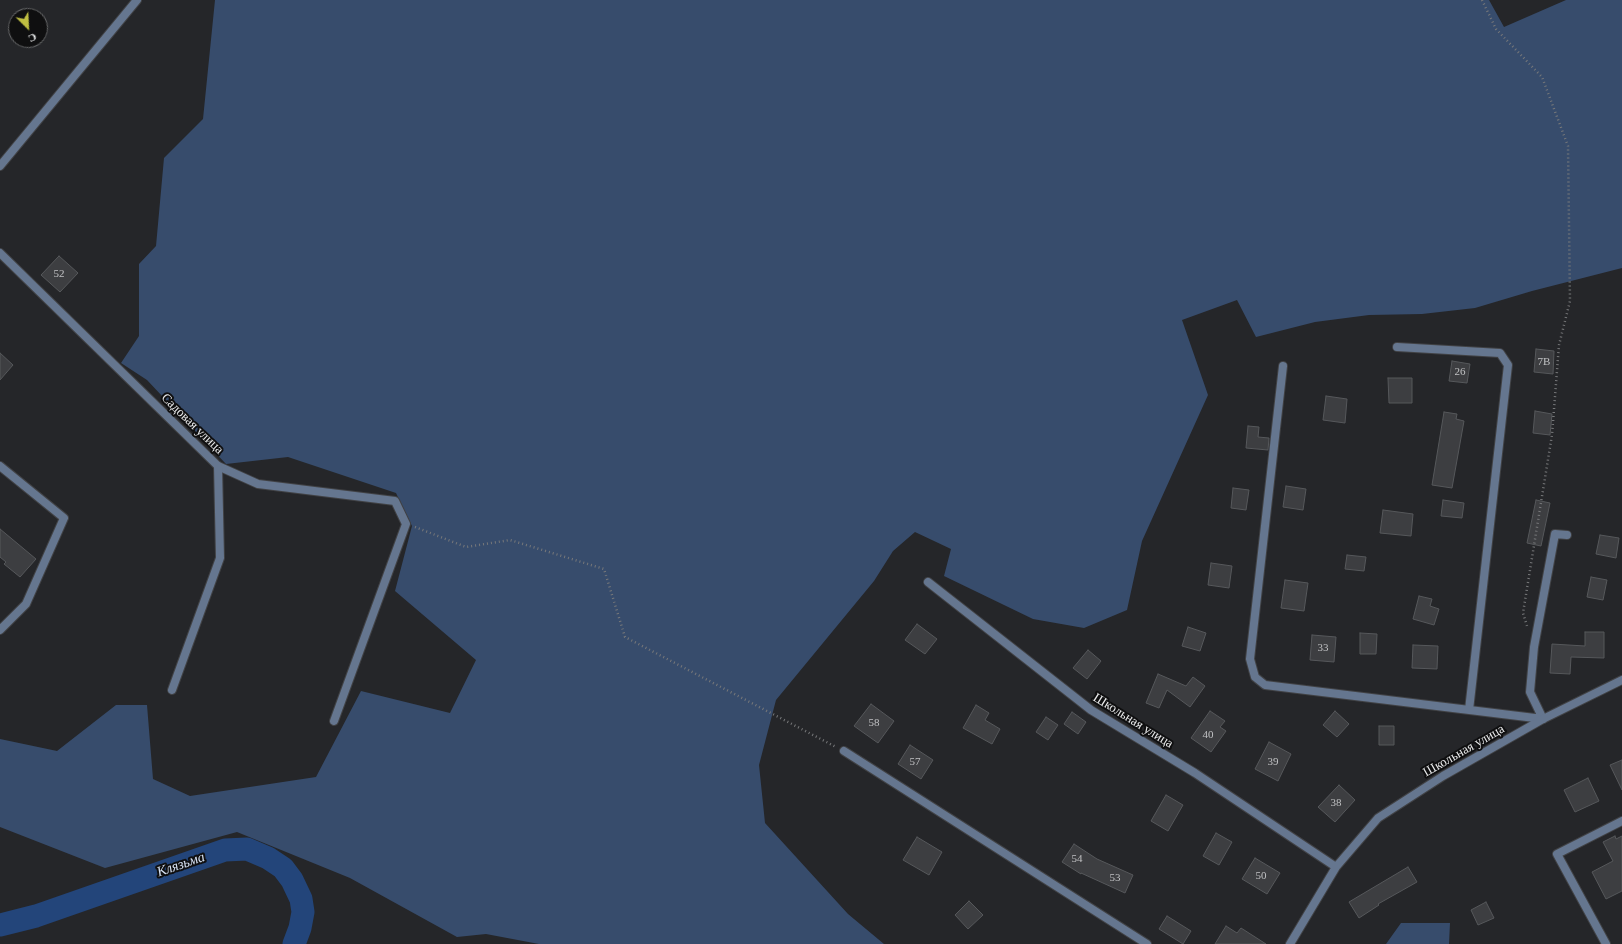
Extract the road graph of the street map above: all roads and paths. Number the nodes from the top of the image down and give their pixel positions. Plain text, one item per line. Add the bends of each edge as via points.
1 (137, 0) edge
2 (1482, 0) edge
3 (0, 166) edge
4 (0, 253) edge
5 (1397, 347) dead end
6 (1284, 366) dead end
7 (0, 466) edge
8 (218, 466) junction
9 (406, 524) junction
10 (1567, 535) dead end
11 (928, 582) dead end
12 (1527, 627) dead end
13 (0, 630) edge
14 (1622, 680) edge
15 (172, 690) dead end
16 (1469, 710) junction
17 (1543, 719) junction
18 (334, 721) dead end
19 (844, 751) joint
20 (1622, 821) edge
21 (1336, 867) junction
22 (1147, 944) edge
23 (1290, 944) edge
24 (1606, 944) edge

1 - 3 street
2 - 12 path via 1496,30 1542,76 1568,146 1570,301 1559,345 1552,435 1523,613
4 - 8 street, Садовая улица
5 - 16 street via 1500,353 1508,365
6 - 16 street via 1250,659 1255,676 1265,685
7 - 13 street via 64,518 26,604
8 - 9 street via 258,484 395,501
8 - 15 street, Садовая улица via 220,558
9 - 18 street
9 - 19 path via 466,547 510,540 604,569 625,637
10 - 17 street via 1556,534 1534,647 1530,692
11 - 21 street, Школьная улица via 1091,710 1196,773
14 - 17 street, Школьная улица
16 - 17 street
17 - 21 street, Школьная улица via 1443,776 1378,818
19 - 22 street
20 - 24 street via 1557,854
21 - 23 street, Школьная улица

